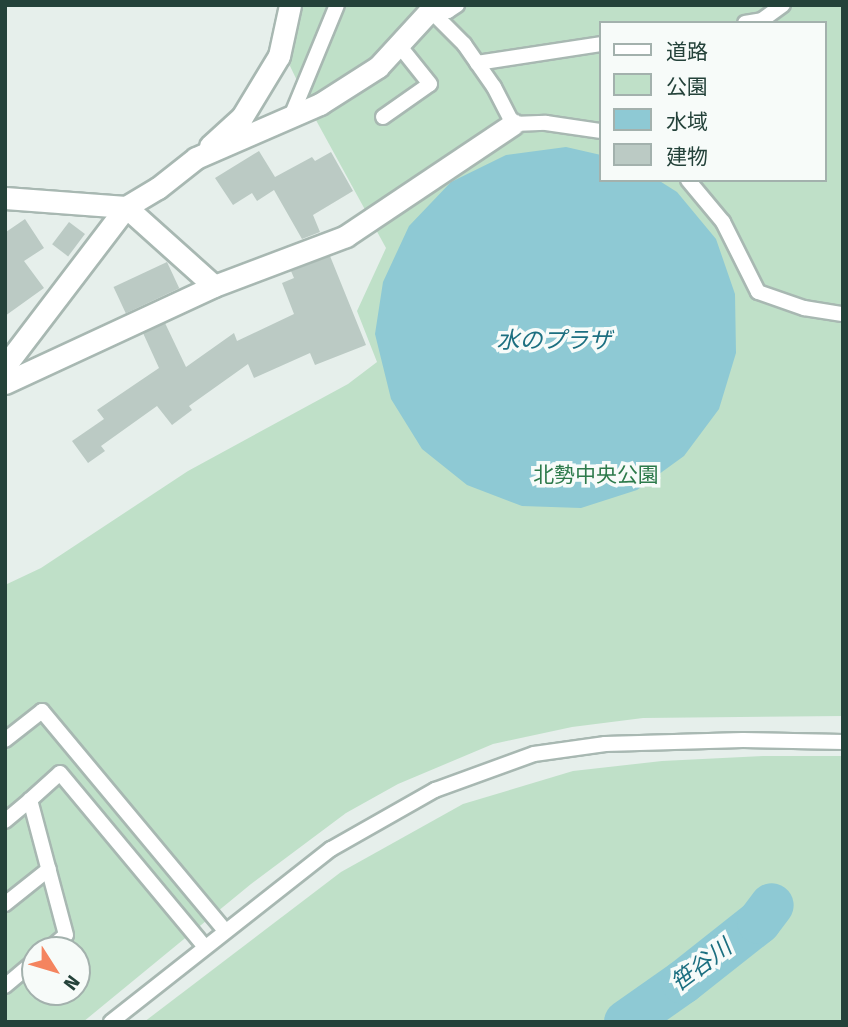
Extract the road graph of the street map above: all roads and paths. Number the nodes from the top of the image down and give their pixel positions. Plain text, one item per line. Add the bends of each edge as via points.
1 (290, 5) edge
2 (337, 5) edge
3 (457, 5) edge
4 (783, 5) edge
5 (433, 8) edge
6 (756, 21) edge
7 (398, 44) junction
8 (600, 44) edge
9 (477, 63) junction
10 (383, 117) dead end
11 (290, 119) junction
12 (513, 124) junction
13 (600, 131) edge
14 (196, 158) junction
15 (693, 182) edge
16 (5, 198) edge
17 (126, 207) junction
18 (214, 286) junction
19 (843, 314) edge
20 (5, 366) edge
21 (5, 383) edge
22 (5, 740) edge
23 (843, 742) edge
24 (30, 800) junction
25 (5, 821) edge
26 (49, 869) junction
27 (5, 904) edge
28 (225, 931) junction
29 (65, 936) edge
30 (204, 946) junction
31 (21, 973) edge
32 (5, 986) edge
33 (111, 1022) edge

1 - 14 street via 279,56 242,117
2 - 11 lane
3 - 5 lane via 448,11
4 - 6 lane
5 - 7 street
5 - 9 lane
7 - 10 lane via 430,84
7 - 11 street via 379,67
8 - 9 lane
9 - 12 lane
11 - 14 street
12 - 13 lane via 546,123
12 - 18 street via 346,236
14 - 17 street
15 - 19 lane via 723,222 758,292 804,308
16 - 17 street
17 - 18 street
17 - 20 street
18 - 21 street
22 - 28 lane via 42,711
23 - 28 lane via 605,744 534,754 435,790 331,849
24 - 25 lane
24 - 26 lane
24 - 30 lane via 60,773
26 - 27 lane
26 - 29 lane
28 - 30 lane
30 - 33 lane
31 - 32 lane

